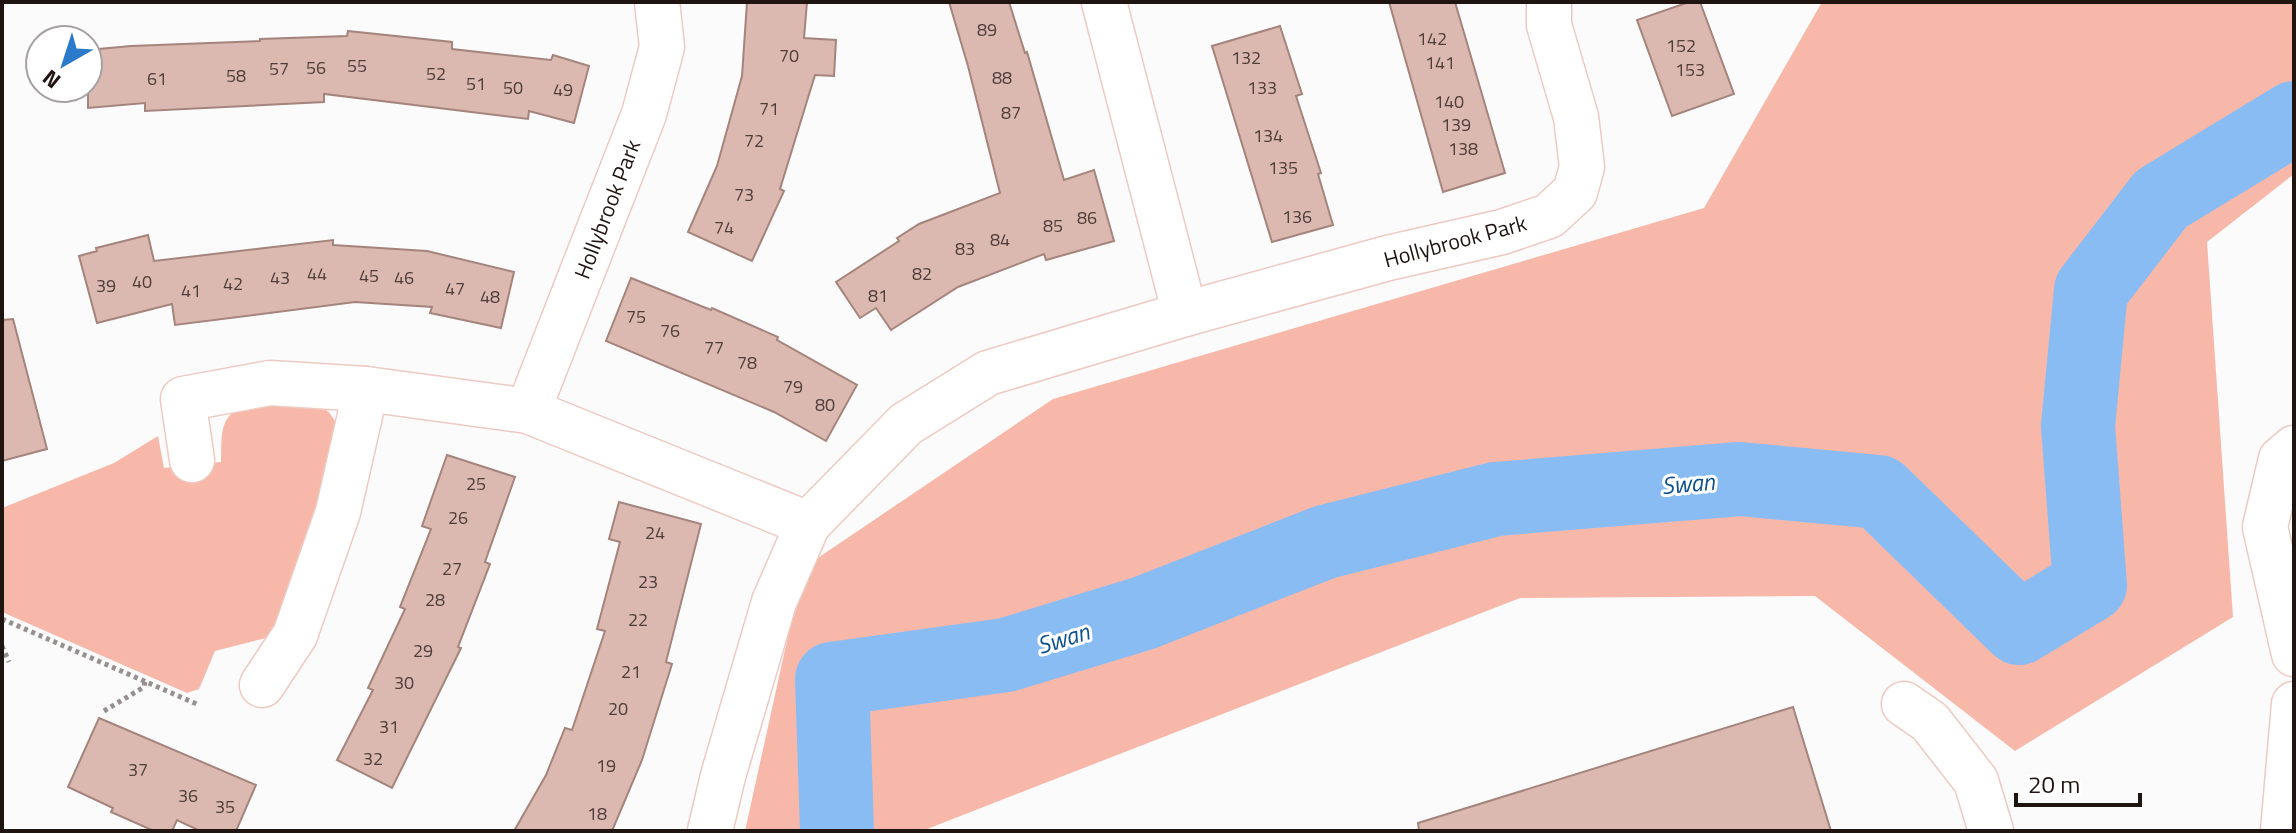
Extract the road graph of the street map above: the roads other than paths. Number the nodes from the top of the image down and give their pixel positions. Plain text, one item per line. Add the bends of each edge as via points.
1 (657, 2) edge
2 (1104, 2) edge
3 (1549, 2) edge
4 (1185, 314) junction
5 (366, 389) junction
6 (528, 411) junction
7 (2294, 448) edge
8 (192, 460) dead end
9 (808, 524) junction
10 (2294, 654) edge
11 (262, 685) dead end
12 (1904, 704) dead end
13 (2294, 704) edge
14 (710, 831) edge
15 (1991, 831) edge
16 (2283, 831) edge

1 - 6 street, Hollybrook Park via 662,47 644,114
2 - 4 street
3 - 4 street, Hollybrook Park via 1549,25 1576,117 1582,167 1575,192 1549,216
4 - 9 street, Hollybrook Park via 988,373 906,424
5 - 6 street
5 - 8 street via 270,383 183,399
5 - 11 street via 338,512 300,621
6 - 9 street
7 - 10 street via 2281,459 2265,527
9 - 14 street, Hollybrook Park via 774,602
12 - 15 street via 1930,722 1976,781
13 - 16 street

